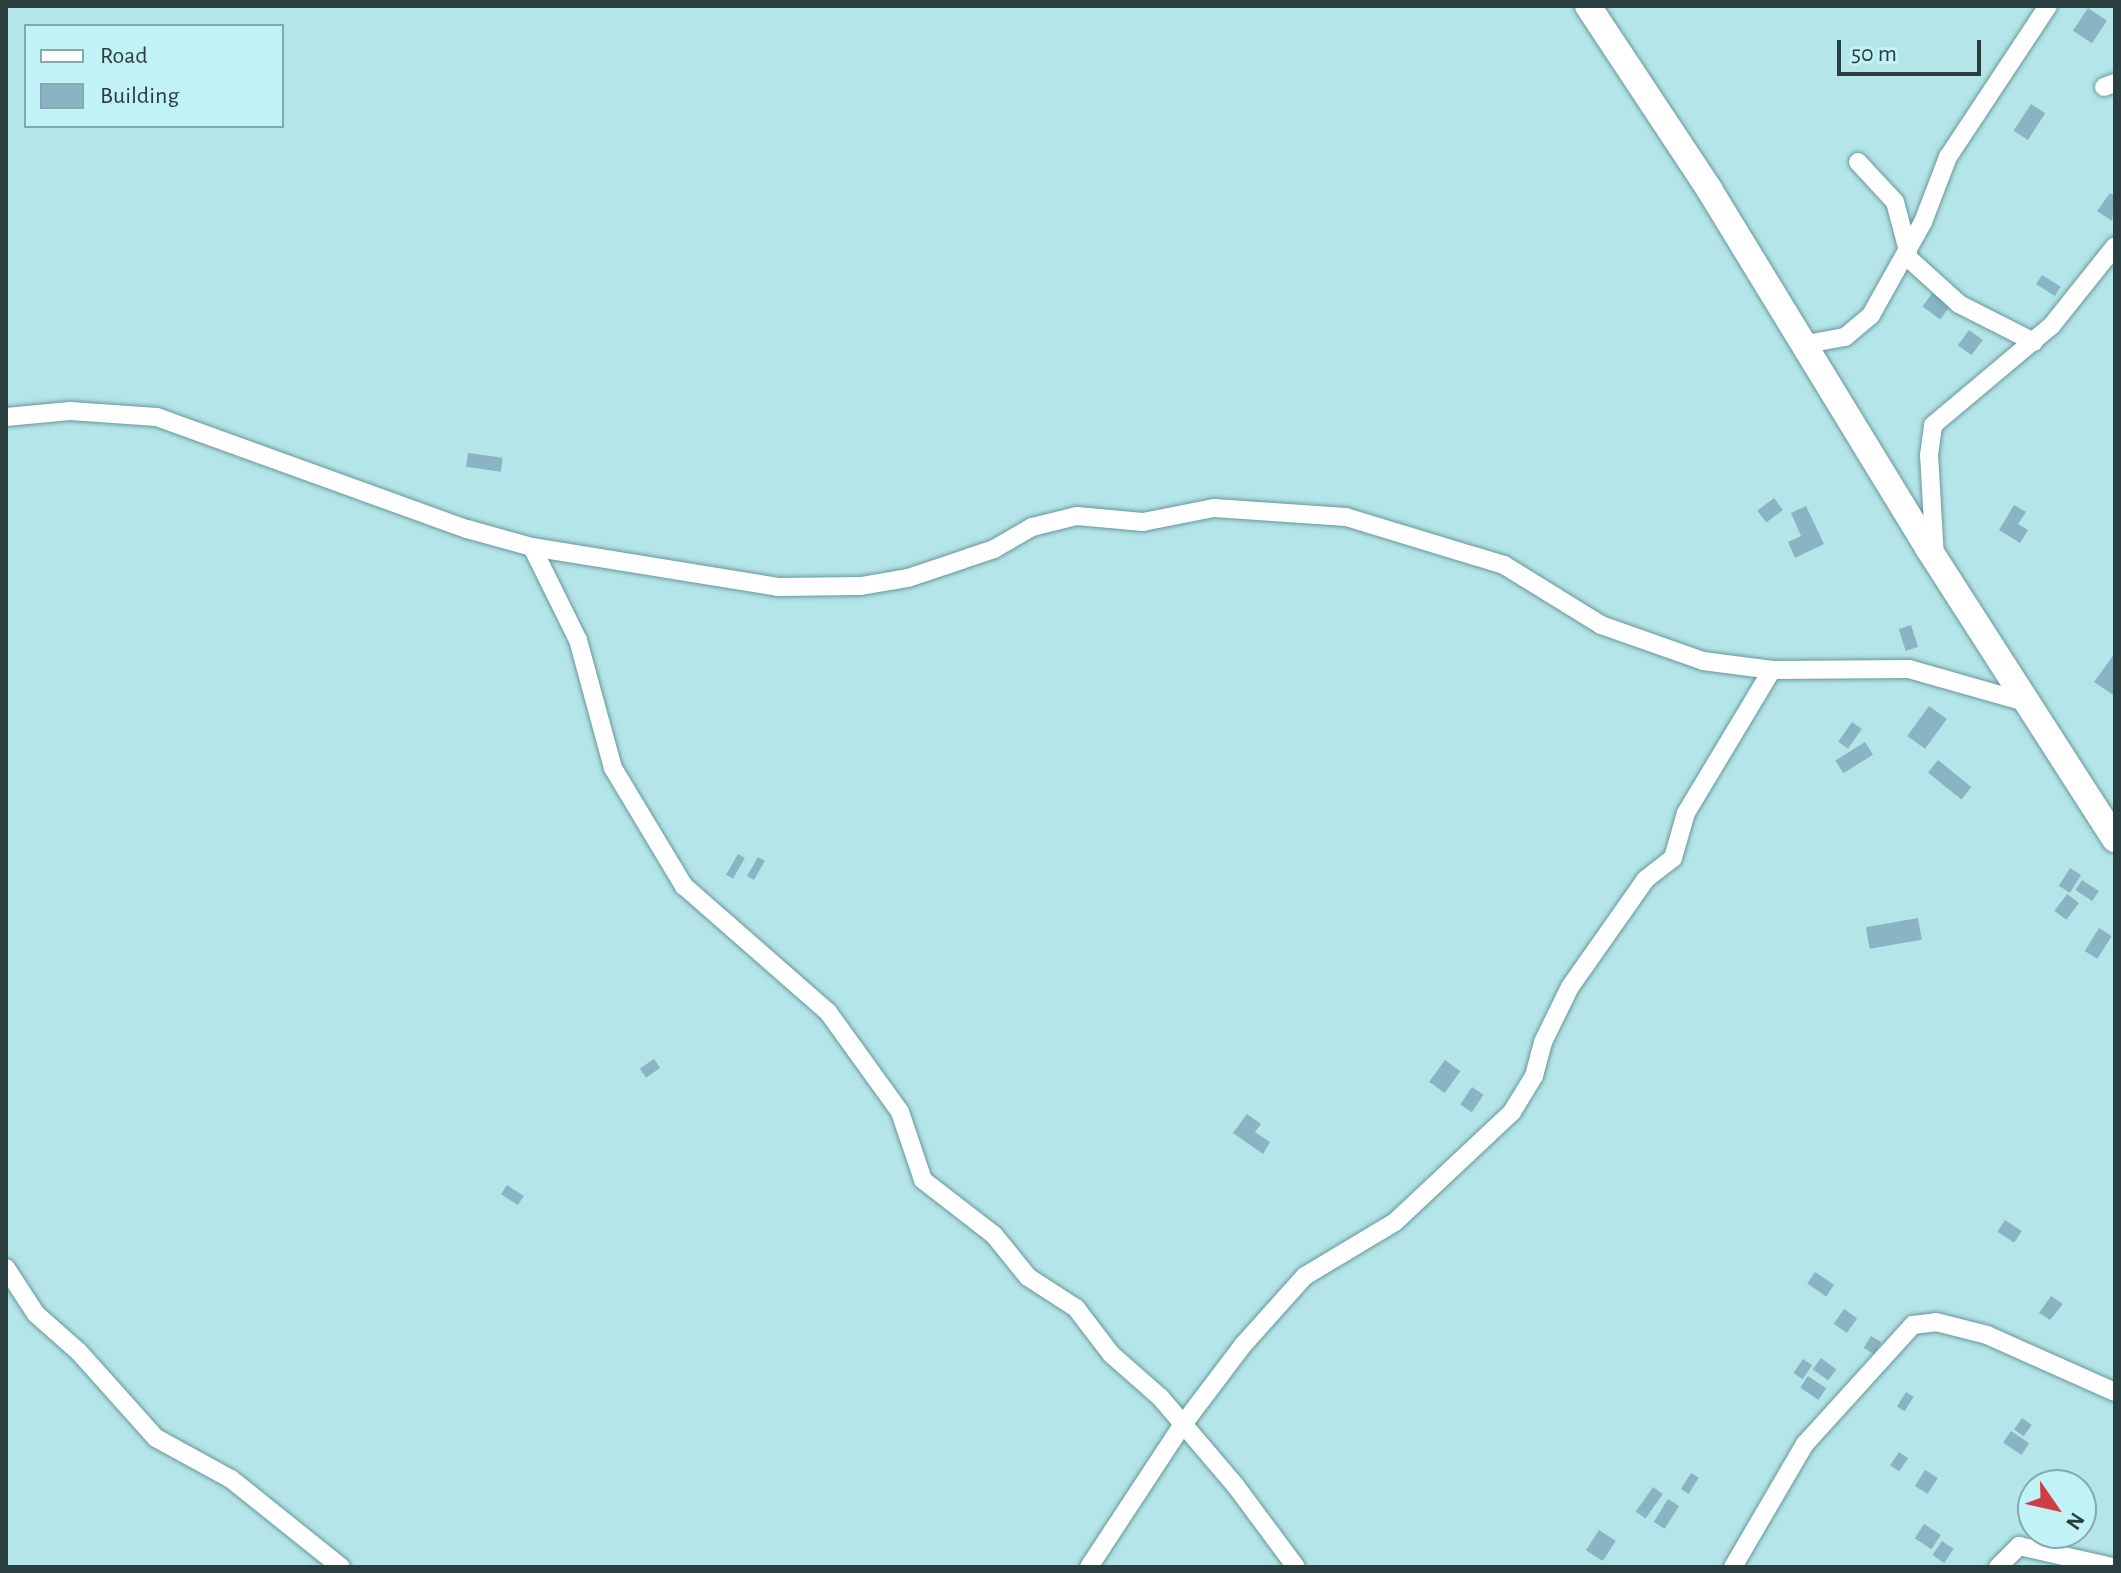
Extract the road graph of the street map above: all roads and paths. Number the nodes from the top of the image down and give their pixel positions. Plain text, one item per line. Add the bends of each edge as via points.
1 (1588, 6) edge
2 (2048, 6) edge
3 (1858, 162) dead end
4 (2115, 246) edge
5 (1907, 253) junction
6 (2034, 342) junction
7 (1801, 345) junction
8 (6, 417) edge
9 (532, 547) junction
10 (1935, 558) junction
11 (1772, 670) junction
12 (2025, 702) junction
13 (2115, 839) edge
14 (6, 1268) edge
15 (2115, 1392) edge
16 (1181, 1427) junction
17 (341, 1567) edge
18 (1089, 1567) edge
19 (1296, 1567) edge
20 (1733, 1567) edge
21 (1998, 1567) edge
22 (2112, 1567) edge

1 - 7 main road via 1709,189
2 - 5 street via 1948,157
3 - 5 street via 1895,202
4 - 6 street
5 - 6 street via 1972,313
5 - 7 street via 1880,302 1856,331 1824,344
6 - 10 street via 1933,425 1929,455
7 - 10 main road via 1850,414
8 - 9 street via 119,411 180,423 467,529
9 - 11 street via 744,583 821,589 923,574 994,549 1032,527 1077,516 1143,522 1214,508 1346,517 1504,565 1601,625 1633,637 1703,661
9 - 16 street via 578,640 613,768 678,877 698,901 828,1012 867,1060 900,1112 923,1180 994,1235 1028,1277 1076,1308 1111,1354 1160,1397
10 - 12 main road
11 - 12 street via 1909,669
11 - 16 street via 1686,813 1673,858 1646,879 1570,987 1548,1028 1534,1076 1512,1112 1395,1222 1305,1276 1243,1345
12 - 13 main road
14 - 17 street via 36,1314 79,1352 156,1438 231,1479
15 - 20 street via 1987,1335 1936,1322 1913,1325 1805,1444
16 - 18 street
16 - 19 street via 1235,1485
21 - 22 street via 2019,1546

